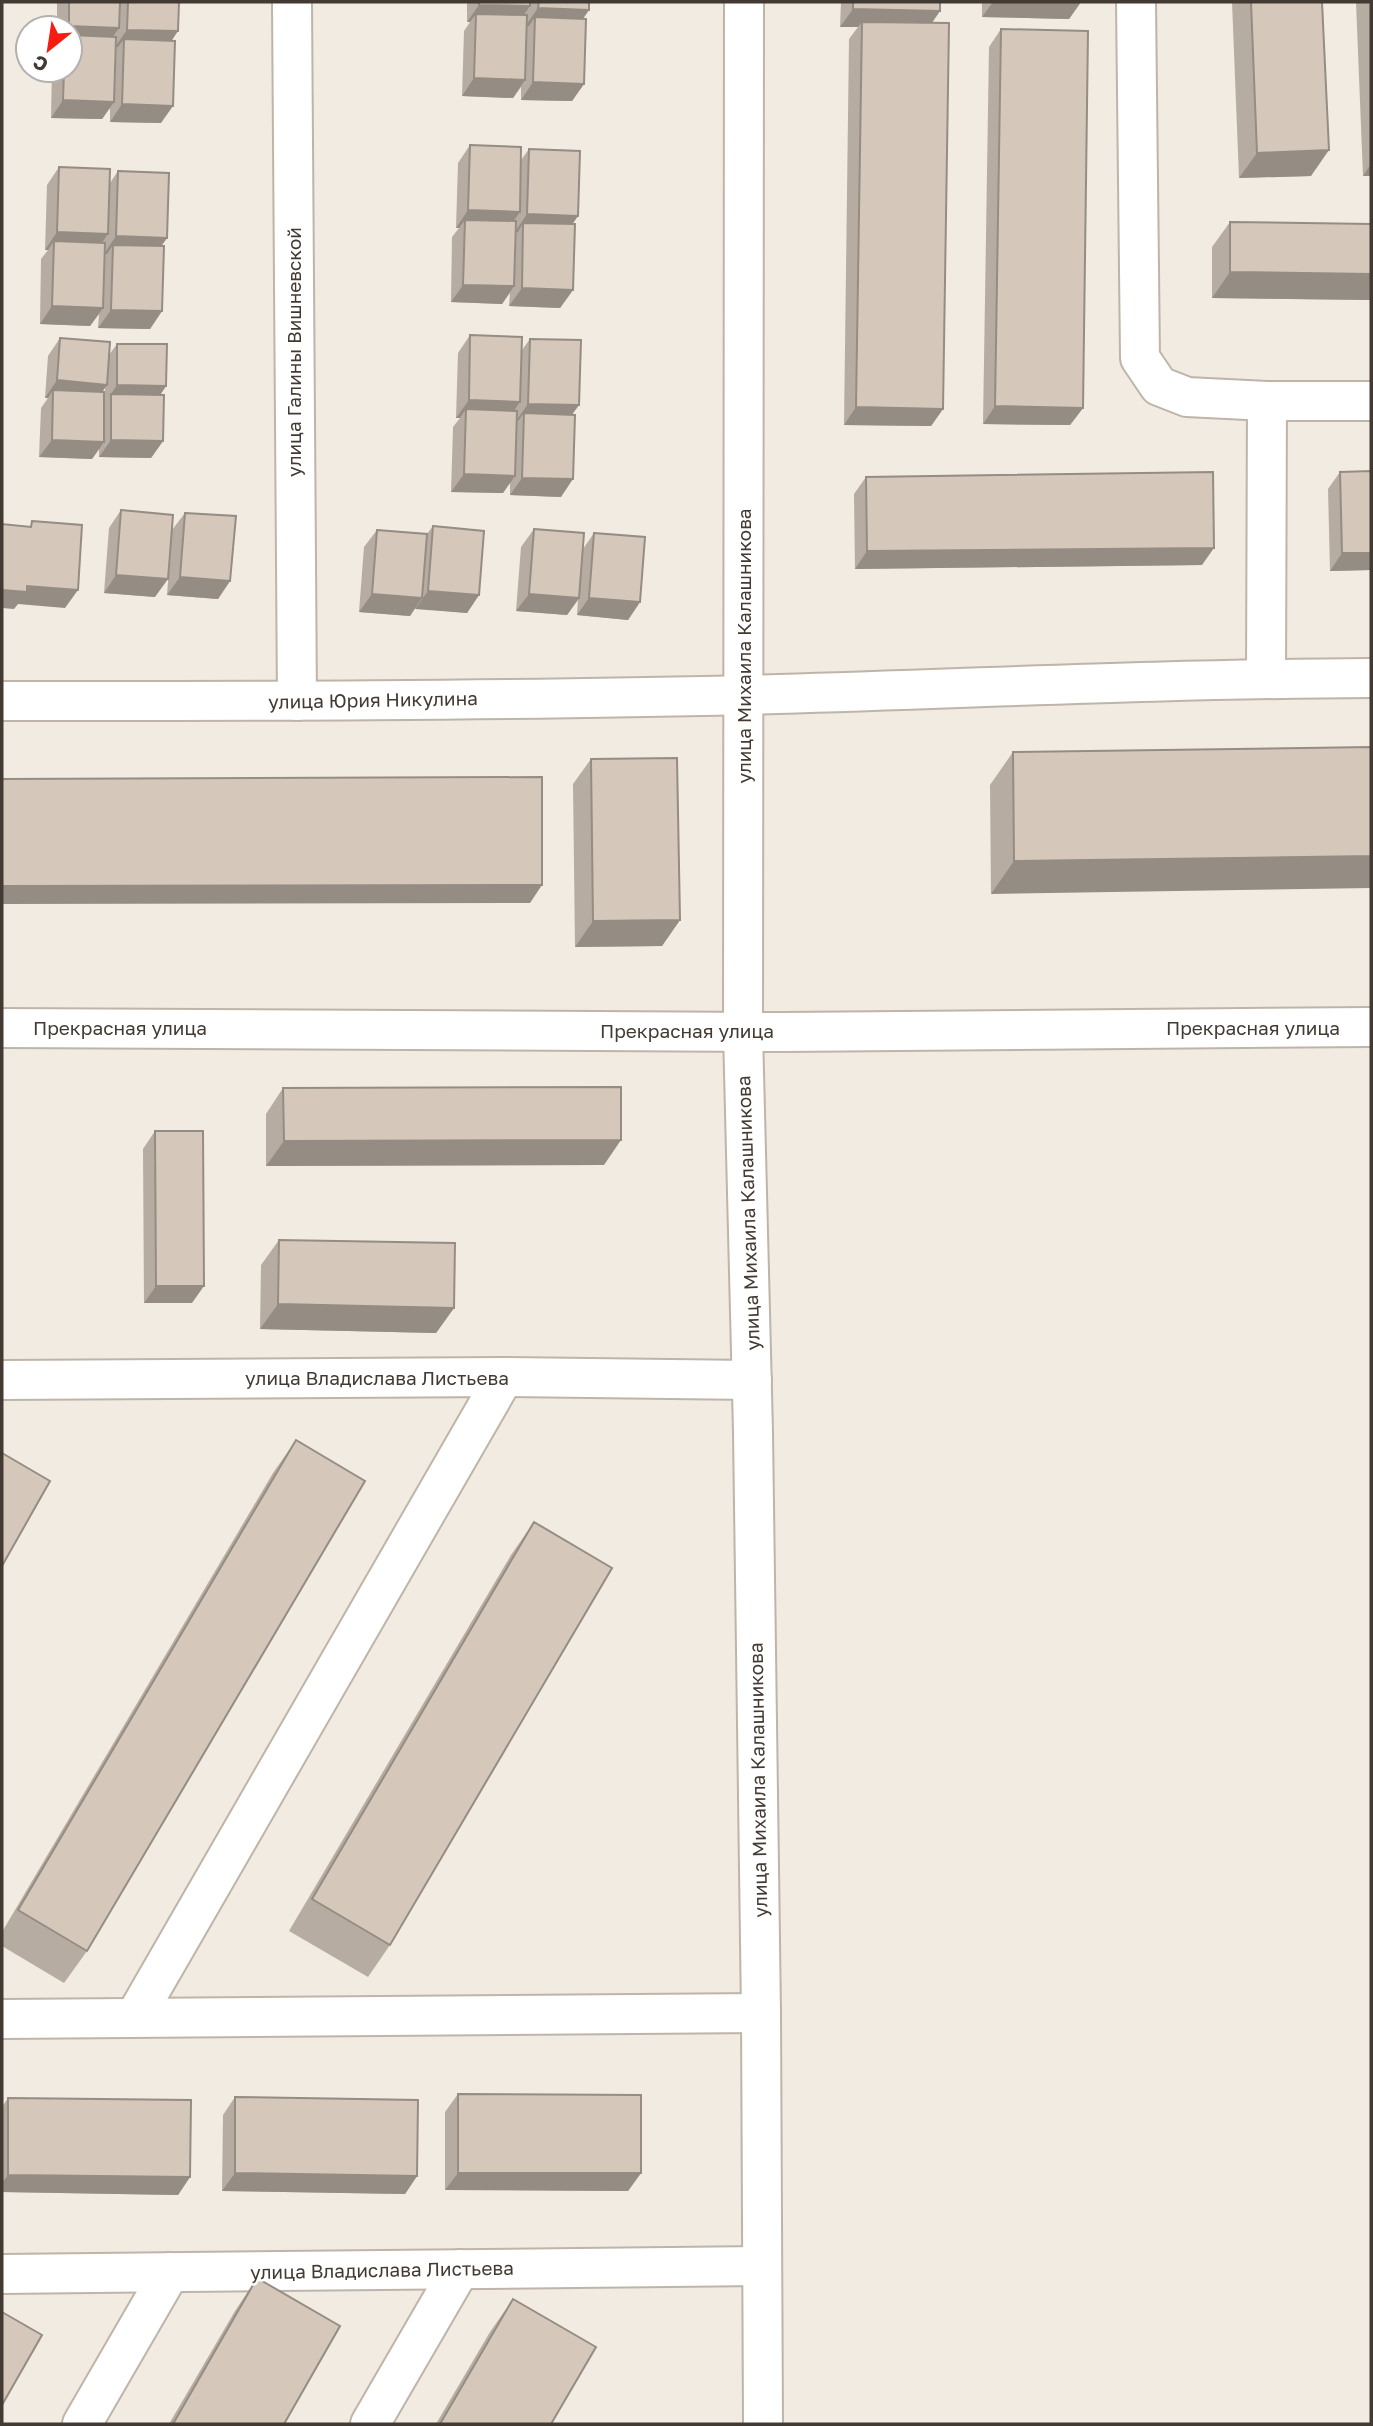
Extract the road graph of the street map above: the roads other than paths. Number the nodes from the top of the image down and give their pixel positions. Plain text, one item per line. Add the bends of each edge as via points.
1 (292, 2) edge
2 (744, 2) edge
3 (1136, 2) edge
4 (1267, 401) junction
5 (1371, 401) edge
6 (1266, 678) junction
7 (1371, 678) edge
8 (744, 695) junction
9 (2, 701) edge
10 (297, 701) junction
11 (1371, 1027) edge
12 (2, 1028) edge
13 (743, 1031) junction
14 (504, 1377) junction
15 (2, 1380) edge
16 (752, 1380) junction
17 (761, 2013) junction
18 (135, 2017) junction
19 (2, 2019) edge
20 (762, 2266) junction
21 (460, 2269) junction
22 (170, 2272) junction
23 (2, 2274) edge
24 (82, 2424) edge
25 (370, 2424) edge
26 (763, 2424) edge

1 - 10 street, улица Галины Вишневской
2 - 8 street, улица Михаила Калашникова
3 - 4 street via 1140,358 1159,386 1186,397
4 - 5 street
4 - 6 street
6 - 7 street, улица Юрия Никулина
6 - 8 street, улица Юрия Никулина
8 - 10 street, улица Юрия Никулина
8 - 13 street, улица Михаила Калашникова
9 - 10 street, улица Юрия Никулина
11 - 13 street, Прекрасная улица
12 - 13 street, Прекрасная улица
13 - 16 street, улица Михаила Калашникова
14 - 15 street, улица Владислава Листьева
14 - 16 street, улица Владислава Листьева
14 - 18 street
16 - 17 street, улица Михаила Калашникова
17 - 18 street
17 - 20 street, улица Михаила Калашникова
18 - 19 street
20 - 21 street, улица Владислава Листьева
20 - 26 street, улица Михаила Калашникова
21 - 22 street, улица Владислава Листьева
21 - 25 street
22 - 23 street, улица Владислава Листьева
22 - 24 street

